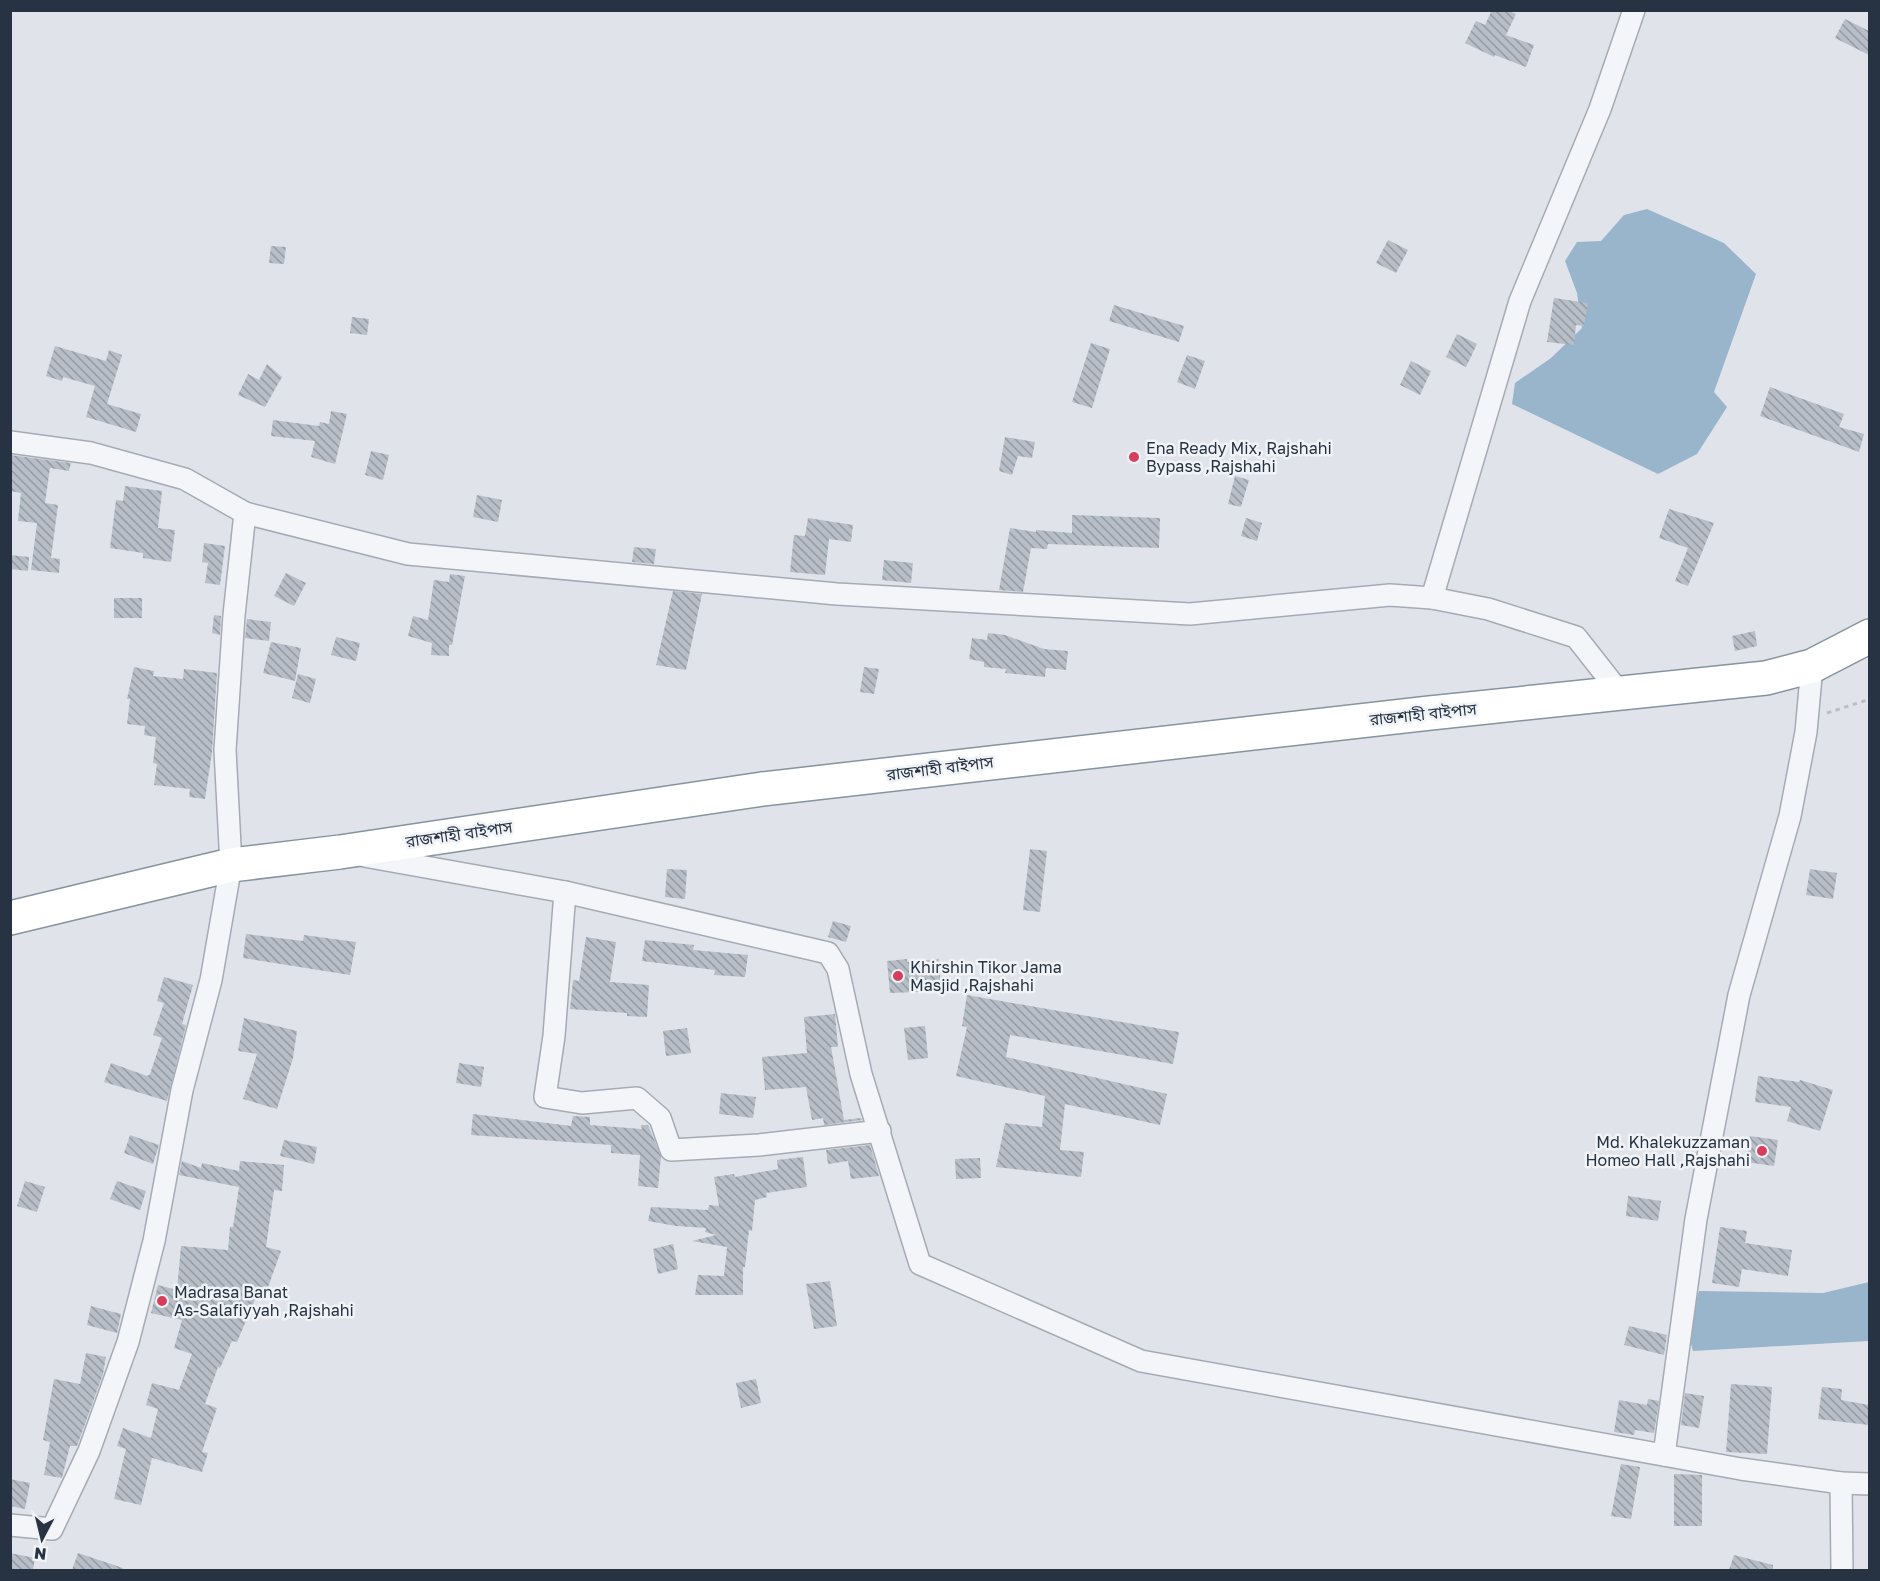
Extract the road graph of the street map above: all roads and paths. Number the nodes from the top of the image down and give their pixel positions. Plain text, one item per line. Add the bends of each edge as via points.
1 (1634, 10) edge
2 (10, 442) edge
3 (245, 513) junction
4 (1432, 598) junction
5 (1869, 636) edge
6 (1812, 666) junction
7 (1620, 693) junction
8 (1869, 699) edge
9 (1806, 732) junction
10 (340, 852) junction
11 (231, 865) junction
12 (565, 892) junction
13 (10, 918) edge
14 (880, 1131) junction
15 (1664, 1455) junction
16 (1841, 1483) junction
17 (1869, 1484) edge
18 (10, 1525) edge
19 (1842, 1570) edge

1 - 4 street via 1600,109 1520,301
2 - 3 street via 91,453 185,479
3 - 4 street via 408,554 837,594 1190,614 1390,595
3 - 11 street via 225,750
4 - 7 street via 1488,609 1576,637
5 - 6 highway, রাজশাহী বাইপাস
6 - 7 highway, রাজশাহী বাইপাস via 1766,678
6 - 9 street
7 - 10 highway, রাজশাহী বাইপাস via 762,789
8 - 9 path via 1821,715
9 - 15 street via 1790,816 1737,1006 1696,1219
10 - 11 highway, রাজশাহী বাইপাস
10 - 12 street
11 - 13 highway, রাজশাহী বাইপাস
11 - 18 street via 211,980 182,1090 154,1241 128,1342 88,1451 52,1529
12 - 14 street via 828,953 838,969 861,1074
12 - 14 street via 554,1036 545,1097 582,1103 637,1098 660,1118 671,1150
14 - 15 street via 920,1264 1141,1361
15 - 16 street
16 - 17 street
16 - 19 street

